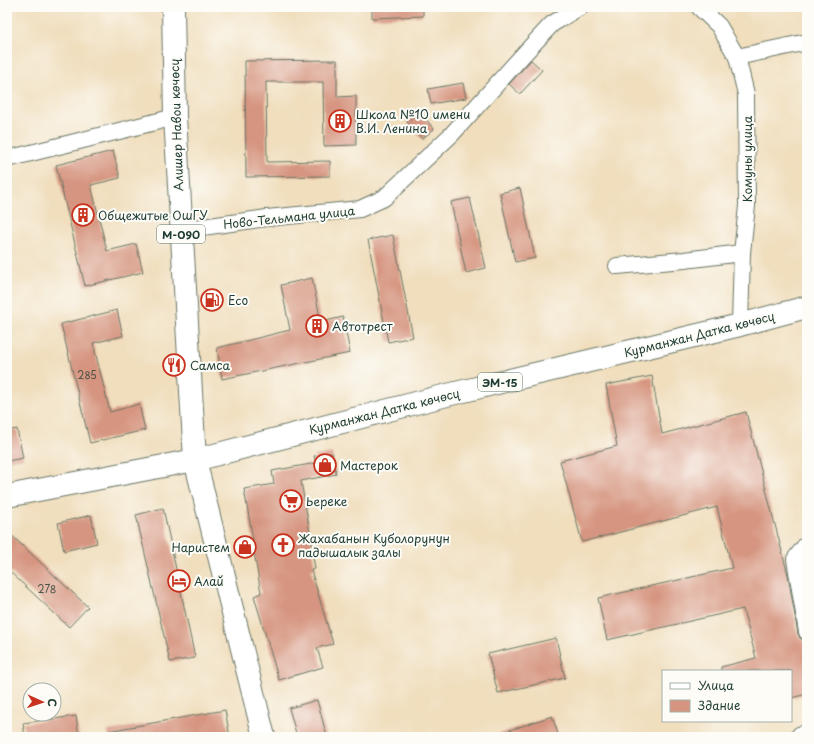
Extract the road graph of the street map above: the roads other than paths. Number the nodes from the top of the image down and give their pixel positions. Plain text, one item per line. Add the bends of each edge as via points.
1 (173, 7) edge
2 (580, 7) edge
3 (699, 7) edge
4 (807, 42) edge
5 (737, 57) junction
6 (175, 117) junction
7 (7, 160) edge
8 (181, 230) junction
9 (742, 253) junction
10 (617, 266) dead end
11 (807, 307) edge
12 (740, 325) junction
13 (195, 460) junction
14 (7, 496) edge
15 (807, 545) edge
16 (807, 632) edge
17 (807, 736) edge
18 (264, 737) edge
19 (802, 737) edge

1 - 6 main road, Алишер Навои көчөсү / М-090
2 - 8 street, Ново-Тельмана улица via 552,24 452,134 384,198 360,209
3 - 5 street, Комуны улица via 718,26
4 - 5 street
5 - 9 street, Комуны улица via 746,94 747,206
6 - 7 street
6 - 8 main road, Алишер Навои көчөсү / М-090
8 - 13 main road, Алишер Навои көчөсү / М-090
9 - 10 street
9 - 12 street, Комуны улица
11 - 12 main road, Курманжан Датка көчөсү / ЭМ-15
12 - 13 main road, Курманжан Датка көчөсү / ЭМ-15 via 443,396
13 - 14 main road, Курманжан Датка көчөсү
13 - 18 main road, Алишер Навои көчөсү
15 - 16 street via 795,559
17 - 19 main road

